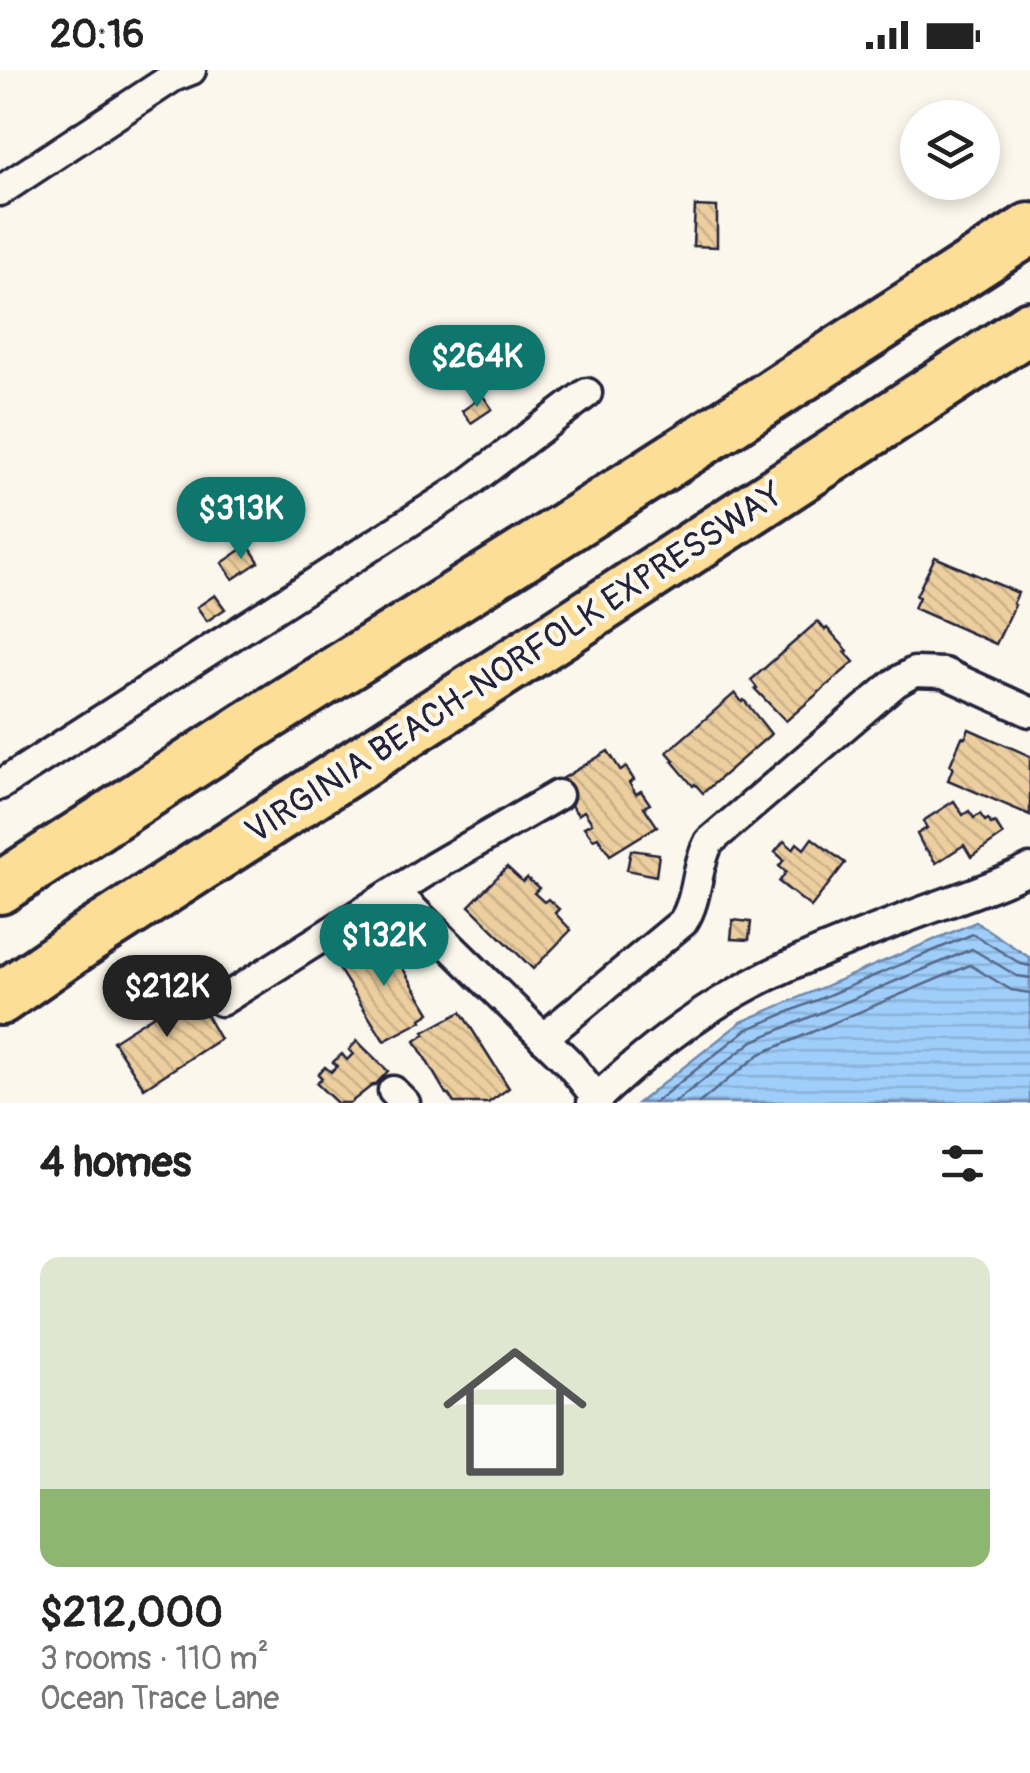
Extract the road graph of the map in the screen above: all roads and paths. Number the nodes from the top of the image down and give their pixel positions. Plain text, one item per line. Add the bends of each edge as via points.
1 (191, 70) edge
2 (0, 191) edge
3 (1030, 229) edge
4 (1030, 327) edge
5 (587, 393) dead end
6 (1030, 712) edge
7 (248, 728) junction
8 (0, 785) edge
9 (558, 795) dead end
10 (0, 865) edge
11 (1030, 869) edge
12 (0, 888) edge
13 (395, 892) junction
14 (91, 936) junction
15 (0, 999) edge
16 (220, 1000) dead end
17 (0, 1015) edge
18 (542, 1038) junction
19 (595, 1100) edge

1 - 2 street
3 - 7 highway
4 - 14 highway, VIRGINIA BEACH-NORFOLK EXPRESSWAY
5 - 8 street via 462,488
6 - 18 street via 944,673 914,672 894,683 709,842 683,922
7 - 10 highway
7 - 12 highway
9 - 13 street
11 - 19 street via 742,989
13 - 16 street
13 - 18 street
14 - 15 highway, VIRGINIA BEACH-NORFOLK EXPRESSWAY
14 - 17 highway
18 - 19 street

